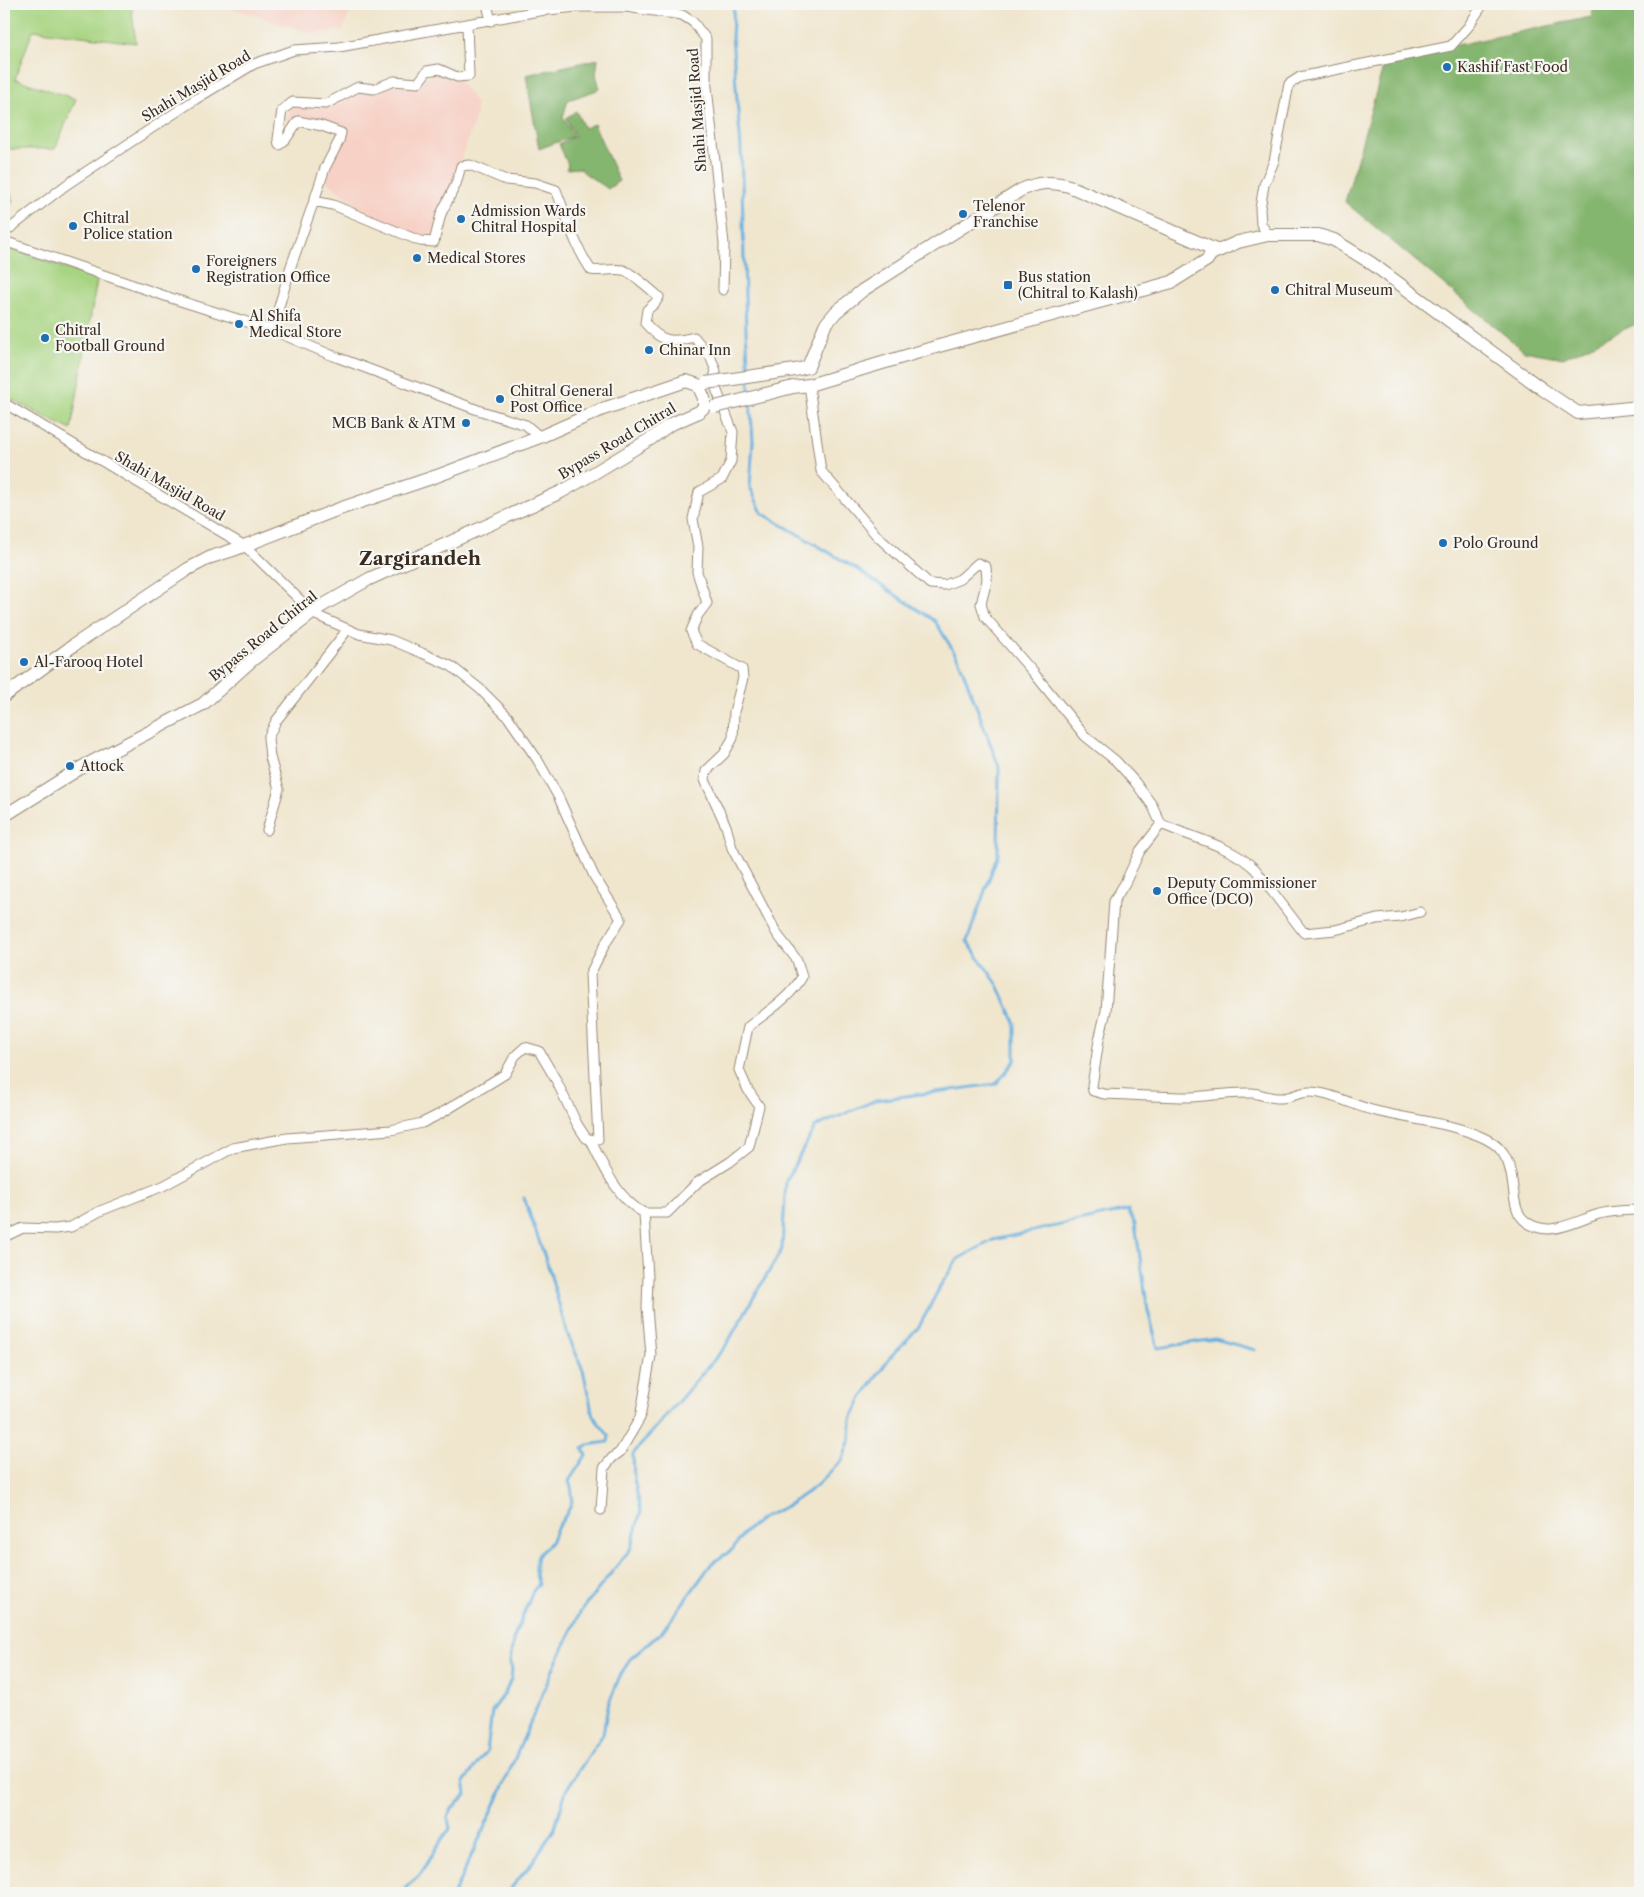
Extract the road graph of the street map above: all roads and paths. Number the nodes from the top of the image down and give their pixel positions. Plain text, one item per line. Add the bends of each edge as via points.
1 (486, 4) edge
2 (1483, 4) edge
3 (491, 21) junction
4 (467, 25) junction
5 (314, 201) junction
6 (4, 233) edge
7 (1268, 235) junction
8 (4, 241) edge
9 (1218, 251) junction
10 (723, 290) dead end
11 (272, 330) junction
12 (702, 384) junction
13 (809, 385) junction
14 (4, 403) edge
15 (710, 406) junction
16 (1640, 407) edge
17 (540, 437) junction
18 (245, 546) junction
19 (311, 613) junction
20 (348, 629) junction
21 (4, 696) edge
22 (4, 816) edge
23 (1161, 824) junction
24 (266, 830) dead end
25 (1420, 912) dead end
26 (590, 1139) junction
27 (1640, 1210) edge
28 (644, 1213) junction
29 (4, 1237) edge
30 (600, 1510) dead end

1 - 3 street
2 - 7 street via 1451,46 1300,77 1289,84 1274,161 1264,185 1260,209
3 - 4 street, Shahi Masjid Road
3 - 10 street, Shahi Masjid Road via 539,11 601,6 670,12 693,22 706,39 706,78 724,244
4 - 5 street via 469,76 457,77 439,69 427,71 418,83 394,81 374,89 358,87 326,104 293,102 282,110 279,145 298,120 341,133
4 - 6 street, Shahi Masjid Road via 339,47 294,50 254,64 66,185
5 - 11 street
5 - 28 street via 333,205 420,241 434,242 441,214 461,166 470,165 506,180 535,183 556,190 573,237 591,270 625,270 659,297 647,310 645,324 666,340 694,337 710,356 716,371 713,381 733,432 731,461 722,479 699,492 693,519 698,547 697,572 708,603 698,615 692,631 697,644 742,669 743,678 734,712 732,738 724,754 706,771 705,780 726,826 732,848 778,934 797,960 802,977 796,987 748,1027 739,1070 760,1106 749,1147 698,1182 667,1213
7 - 9 street, Bypass Road Chitral
7 - 16 street, Bypass Road Chitral via 1318,235 1334,240 1371,263 1578,413
8 - 11 street
9 - 12 street, bridge via 1069,186 1032,184 863,290 830,317 808,367
9 - 13 street, Bypass Road Chitral via 1172,282
11 - 17 street via 331,356 526,425
12 - 15 street via 704,398
12 - 17 street via 686,381 603,409
13 - 15 street, Bypass Road Chitral, bridge
13 - 23 street via 821,471 878,537 930,584 945,585 960,579 978,563 986,567 982,604 985,617 1085,736 1116,761 1135,782
14 - 18 street, Shahi Masjid Road
15 - 19 street, Bypass Road Chitral via 669,426 561,492 369,579
17 - 18 street
18 - 19 street, Shahi Masjid Road
18 - 21 street via 211,557 188,569
19 - 20 street
19 - 22 street, Bypass Road Chitral via 203,704 100,758
20 - 24 street via 276,721 268,738 279,789
20 - 26 street via 391,640 451,666 508,717 558,796 594,876 621,919 590,974 598,1139
23 - 25 street via 1246,860 1304,933 1335,930
23 - 27 street via 1140,851 1114,902 1106,1011 1092,1086 1094,1091 1178,1097 1251,1093 1281,1098 1310,1092 1486,1139 1505,1156 1518,1212 1533,1226 1551,1230 1600,1214
26 - 28 street via 619,1191 634,1208
26 - 29 street via 577,1124 538,1051 525,1047 515,1056 505,1074 422,1123 391,1130 287,1138 233,1148 163,1186 70,1226 23,1228
28 - 30 street via 651,1355 640,1418 620,1452 604,1468

